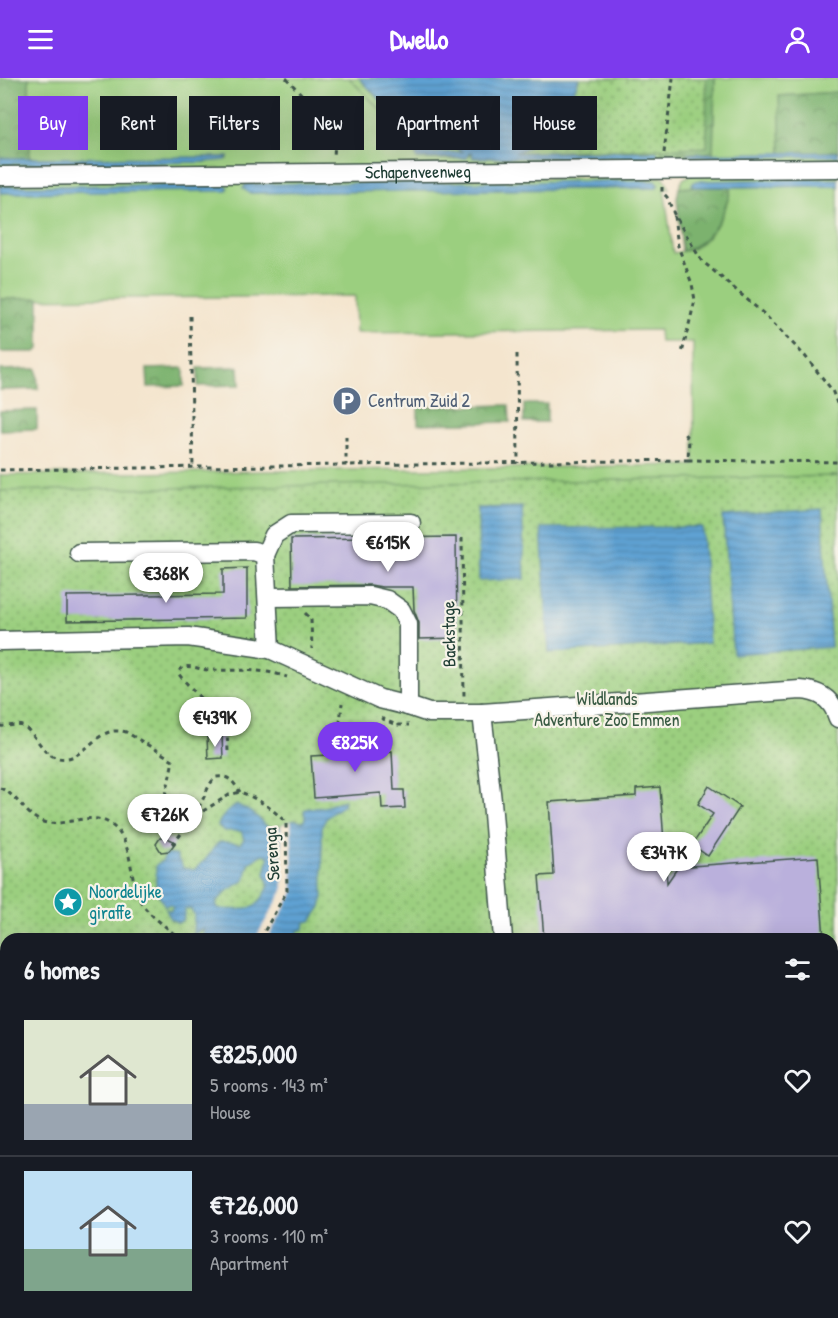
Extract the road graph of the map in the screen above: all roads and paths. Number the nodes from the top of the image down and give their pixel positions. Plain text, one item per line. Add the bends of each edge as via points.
1 (286, 78) edge
2 (673, 78) edge
3 (838, 168) edge
4 (663, 170) junction
5 (334, 173) junction
6 (0, 176) edge
7 (674, 214) junction
8 (190, 316) dead end
9 (682, 353) dead end
10 (517, 354) dead end
11 (838, 406) edge
12 (682, 431) dead end
13 (346, 436) dead end
14 (688, 460) junction
15 (838, 462) edge
16 (518, 463) junction
17 (346, 465) junction
18 (193, 468) junction
19 (0, 470) edge
20 (411, 522) dead end
21 (462, 538) dead end
22 (79, 553) dead end
23 (265, 555) junction
24 (269, 597) junction
25 (294, 598) junction
26 (0, 641) edge
27 (270, 649) junction
28 (313, 655) dead end
29 (291, 679) dead end
30 (335, 698) dead end
31 (408, 706) junction
32 (473, 713) junction
33 (375, 716) dead end
34 (838, 718) edge
35 (0, 726) edge
36 (413, 726) dead end
37 (339, 733) dead end
38 (228, 751) dead end
39 (0, 788) edge
40 (240, 792) junction
41 (192, 816) junction
42 (172, 844) dead end
43 (173, 933) edge
44 (263, 933) edge
45 (503, 933) edge

1 - 5 path via 332,126
2 - 4 path
3 - 4 street, Schapenveenweg
4 - 5 street, Schapenveenweg
4 - 7 path via 661,190
5 - 6 street, Schapenveenweg
7 - 9 path via 678,246 695,300
7 - 11 path via 701,260 764,314 805,356 832,390
8 - 18 path
10 - 16 path
12 - 14 path via 689,440
13 - 17 path
14 - 15 path
14 - 16 path
16 - 17 path
17 - 18 path
18 - 19 path
20 - 23 street via 291,524 274,535
21 - 32 path, Backstage
22 - 23 street via 254,551
23 - 24 street
24 - 25 street
24 - 27 street
25 - 28 path via 311,619
25 - 31 street via 370,596 387,600 401,610 408,624
26 - 27 street via 188,637
27 - 31 street via 380,699
29 - 38 path via 270,672 182,667 178,673 185,684 227,729
30 - 37 path via 342,703
31 - 32 street via 429,713
32 - 34 street via 814,690 827,698
32 - 45 street via 492,801
33 - 36 path via 396,725
35 - 41 path via 27,728 45,750 61,758 79,752 105,732 119,730 133,735 173,760 165,796 167,804
39 - 43 path via 39,820 57,823 91,818 113,825 125,844 142,903
40 - 41 path
40 - 41 path, Serenga via 231,779 216,777
40 - 44 path, Serenga via 261,802 286,823 287,891
41 - 42 path

